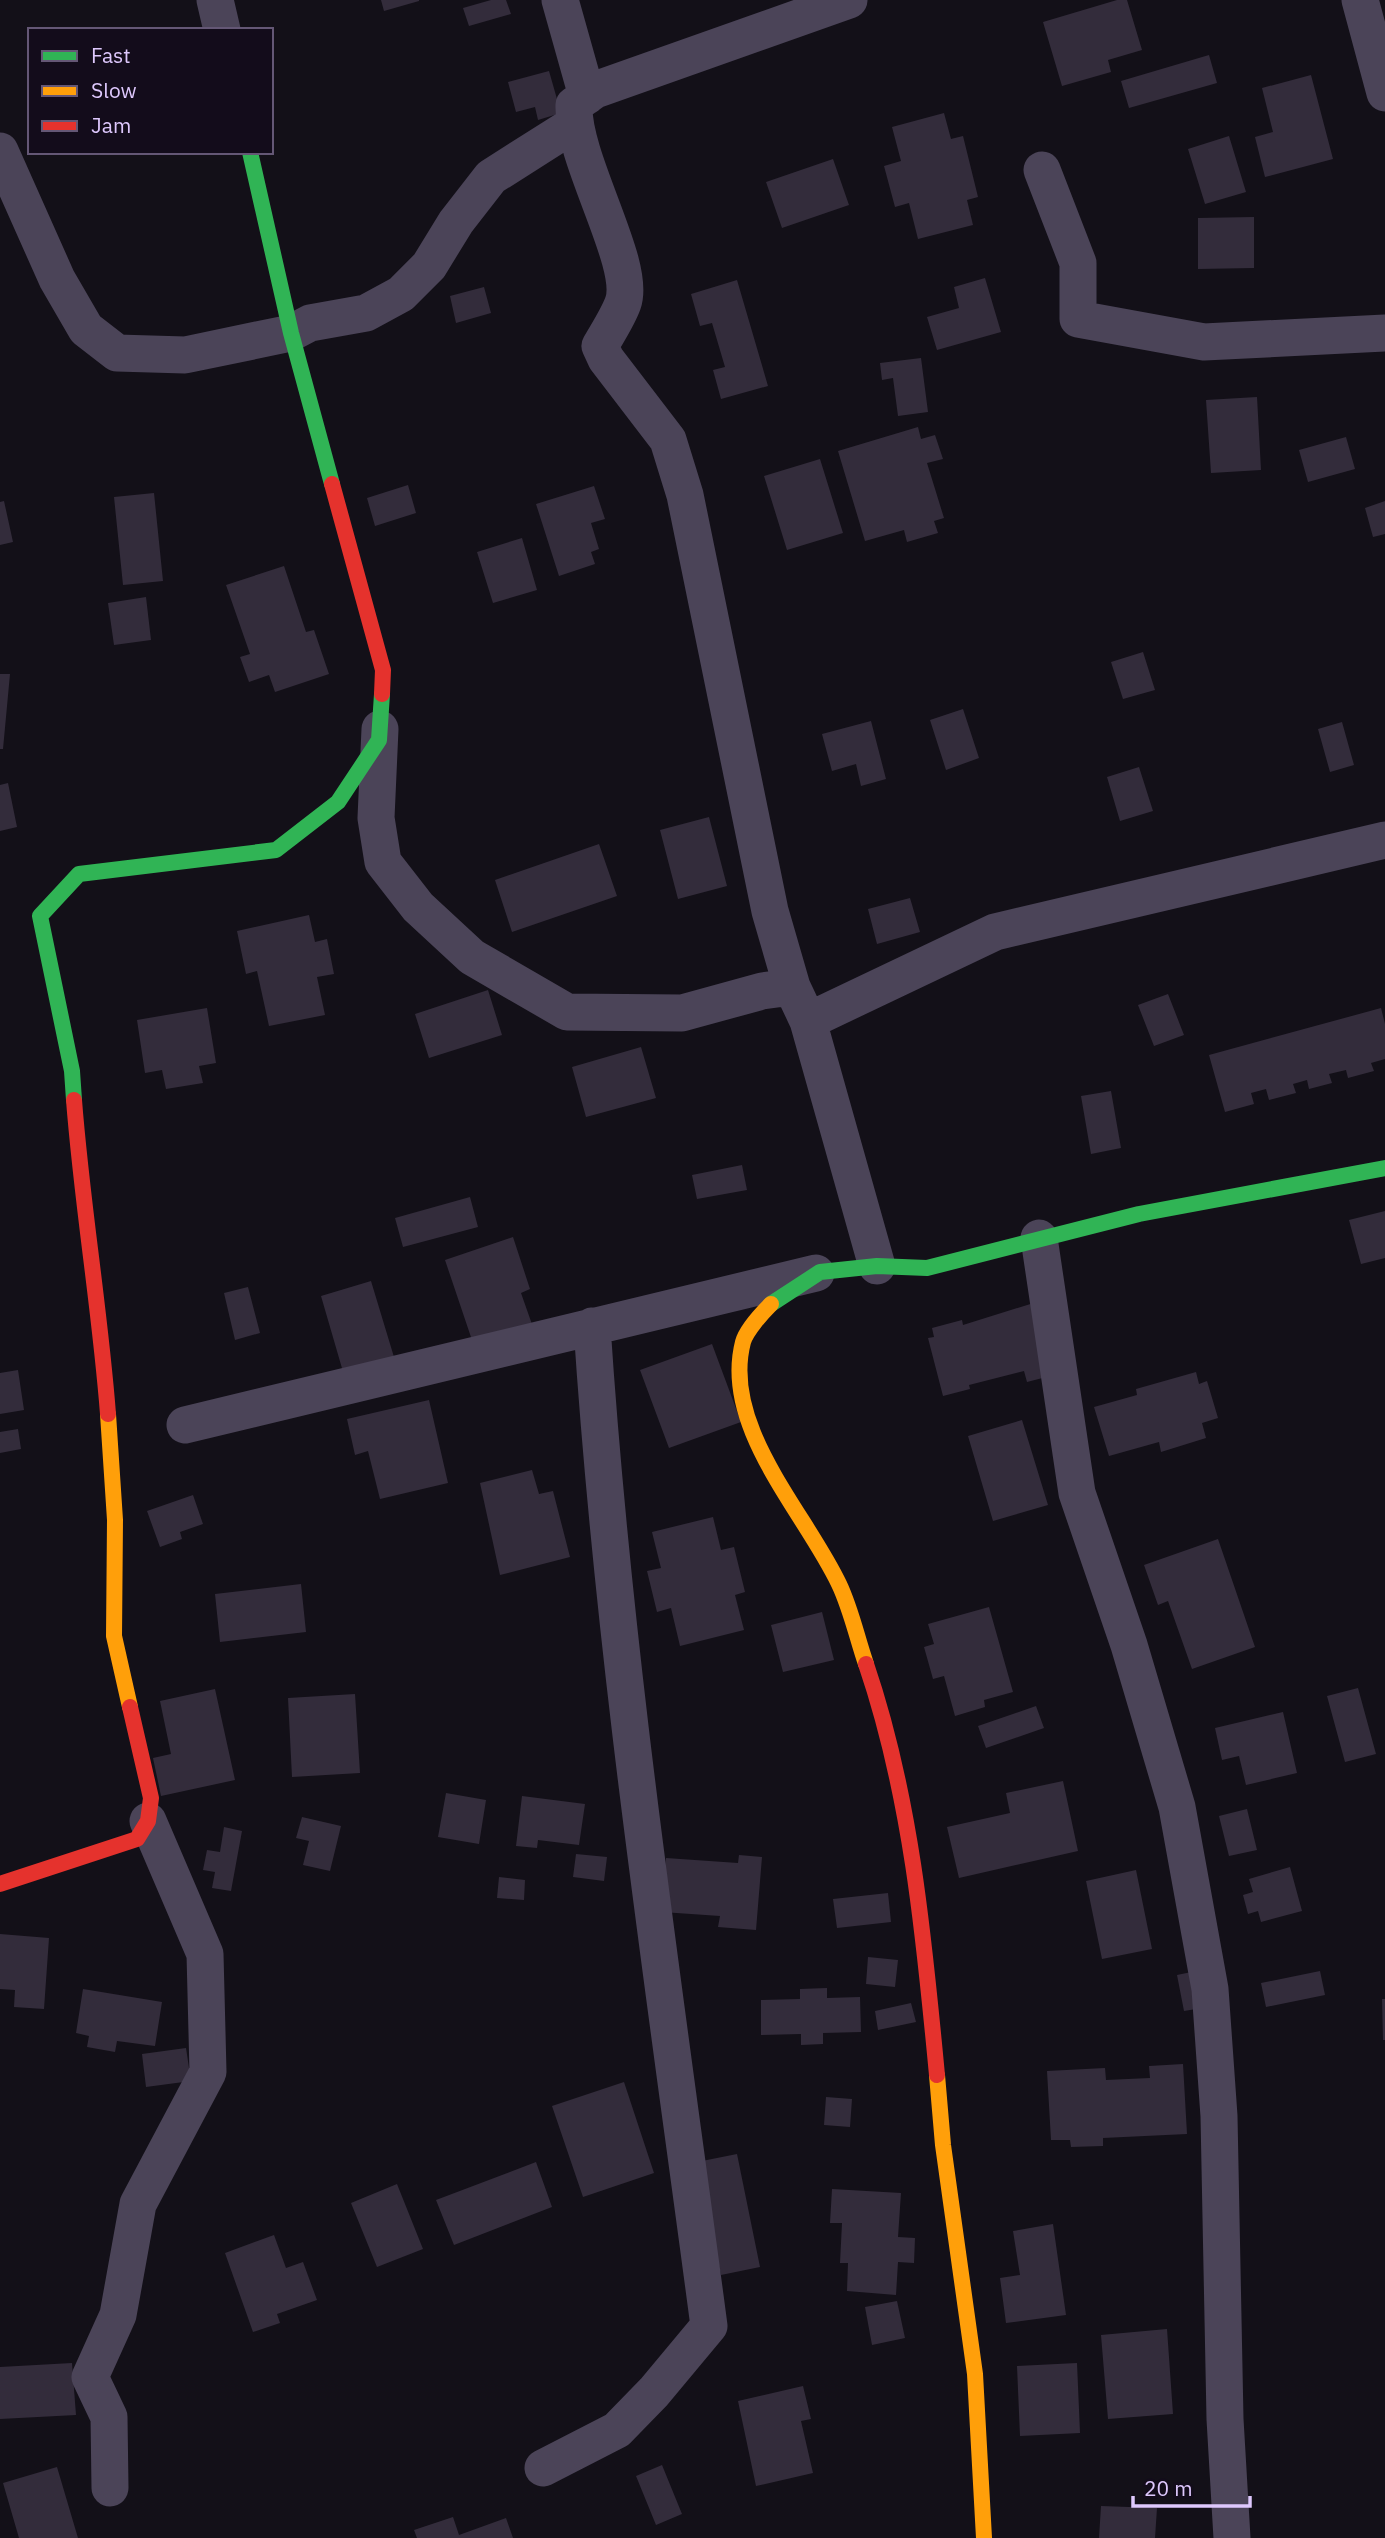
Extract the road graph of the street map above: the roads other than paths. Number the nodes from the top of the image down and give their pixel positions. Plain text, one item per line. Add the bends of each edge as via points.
1 (215, 0) edge
2 (561, 0) edge
3 (849, 0) edge
4 (1360, 0) edge
5 (222, 28) edge
6 (1385, 93) edge
7 (580, 110) junction
8 (0, 151) edge
9 (250, 154) edge
10 (1042, 170) dead end
11 (291, 333) junction
12 (1385, 333) edge
13 (381, 717) junction
14 (1385, 840) edge
15 (792, 987) junction
16 (808, 1021) junction
17 (1385, 1168) edge
18 (1039, 1238) junction
19 (877, 1266) junction
20 (820, 1272) junction
21 (592, 1326) junction
22 (185, 1425) dead end
23 (148, 1821) junction
24 (0, 1884) edge
25 (543, 2468) dead end
26 (110, 2488) dead end
27 (984, 2538) edge
28 (1232, 2538) edge

1 - 5 street
2 - 7 street
3 - 7 street via 595,90
4 - 6 street
7 - 11 street via 491,177 429,266 401,294 366,313 310,323
7 - 15 street via 626,281 624,302 600,346 668,440 685,495 770,911
8 - 11 street via 57,279 86,328 117,353 185,355
9 - 11 street
10 - 12 street via 1078,263 1078,319 1204,342
11 - 13 street via 383,670
13 - 15 street via 376,818 383,862 418,907 472,957 567,1012 682,1013
13 - 23 street via 379,740 338,802 276,850 79,874 40,916 72,1072 81,1188 104,1362 115,1520 114,1636 151,1798
14 - 16 street via 995,932
15 - 16 street
16 - 19 street
17 - 18 street via 1139,1214
18 - 19 street via 927,1268
18 - 28 street via 1077,1493 1177,1807 1210,1989 1219,2116
19 - 20 street
20 - 21 street
20 - 27 street via 769,1306 743,1340 739,1382 752,1430 839,1584 888,1728 924,1932 943,2145 975,2374
21 - 22 street
21 - 25 street via 601,1462 637,1802 709,2326 617,2430
23 - 24 street via 137,1839
23 - 26 street via 205,1954 208,2071 138,2204 118,2315 90,2376 109,2417

